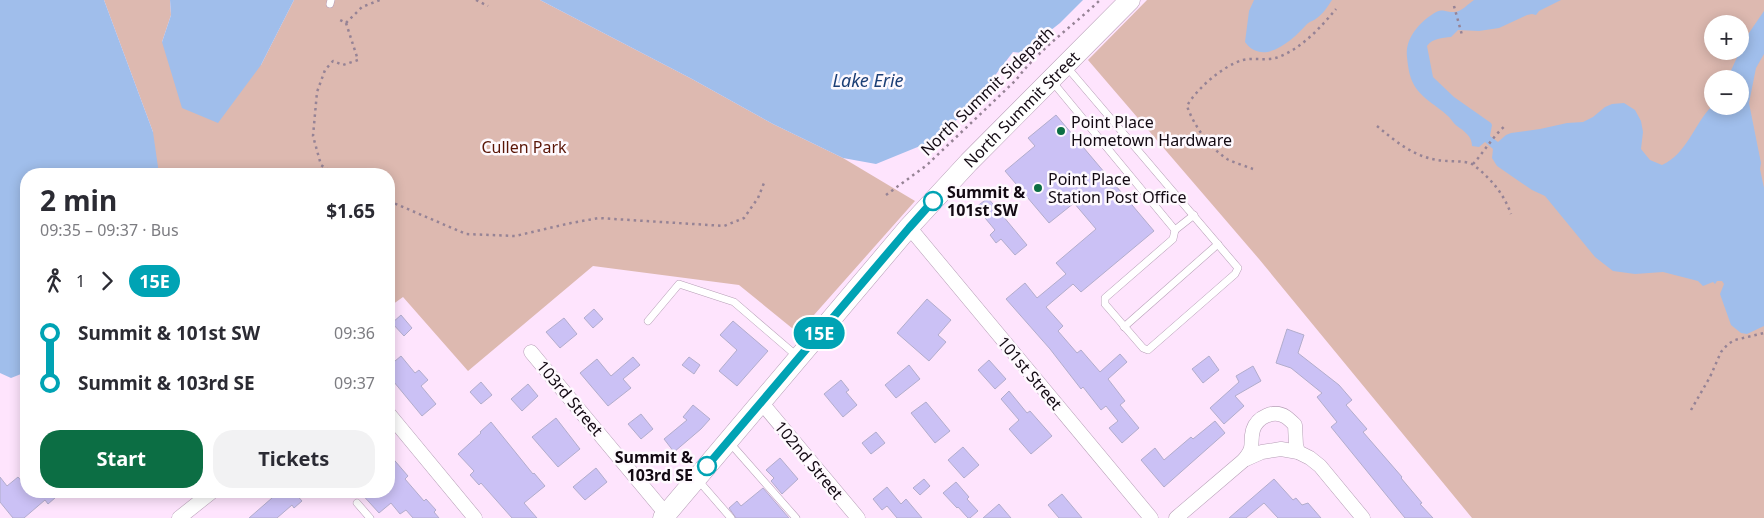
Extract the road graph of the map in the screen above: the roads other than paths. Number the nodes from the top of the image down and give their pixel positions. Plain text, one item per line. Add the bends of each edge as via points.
1 (1130, 0) edge
2 (1065, 66) junction
3 (1050, 80) junction
4 (1194, 215) junction
5 (909, 228) junction
6 (1175, 230) junction
7 (1218, 244) junction
8 (648, 321) dead end
9 (1124, 327) junction
10 (531, 352) dead end
11 (798, 357) junction
12 (761, 402) junction
13 (395, 421) edge
14 (728, 441) junction
15 (1298, 452) junction
16 (1244, 460) junction
17 (696, 478) junction
18 (204, 498) edge
19 (357, 503) dead end
20 (664, 516) edge
21 (856, 517) edge
22 (179, 518) edge
23 (370, 518) edge
24 (475, 518) edge
25 (731, 518) edge
26 (796, 518) edge
27 (1151, 518) edge
28 (1176, 518) edge
29 (1363, 518) edge

1 - 2 main road, North Summit Street
2 - 3 main road, North Summit Street
2 - 4 lane
3 - 5 main road, North Summit Street
3 - 6 lane
4 - 6 lane
4 - 7 lane
5 - 11 main road, North Summit Street
5 - 27 street, 101st Street
6 - 9 lane via 1174,239 1105,298 1105,304
7 - 9 lane
7 - 9 lane via 1238,268 1237,271 1152,348 1143,348
8 - 11 lane via 679,284 734,302
10 - 20 street, 103rd Street
11 - 12 main road, North Summit Street
12 - 14 main road, North Summit Street
12 - 21 street, 102nd Street
13 - 24 street
14 - 17 main road, North Summit Street
14 - 26 lane
15 - 16 street via 1281,449 1262,452
15 - 16 street via 1294,425 1287,417 1270,414 1262,418 1253,431 1251,451
15 - 29 street via 1320,466
16 - 28 street
17 - 20 main road, North Summit Street
17 - 25 lane
18 - 22 street
19 - 23 lane

